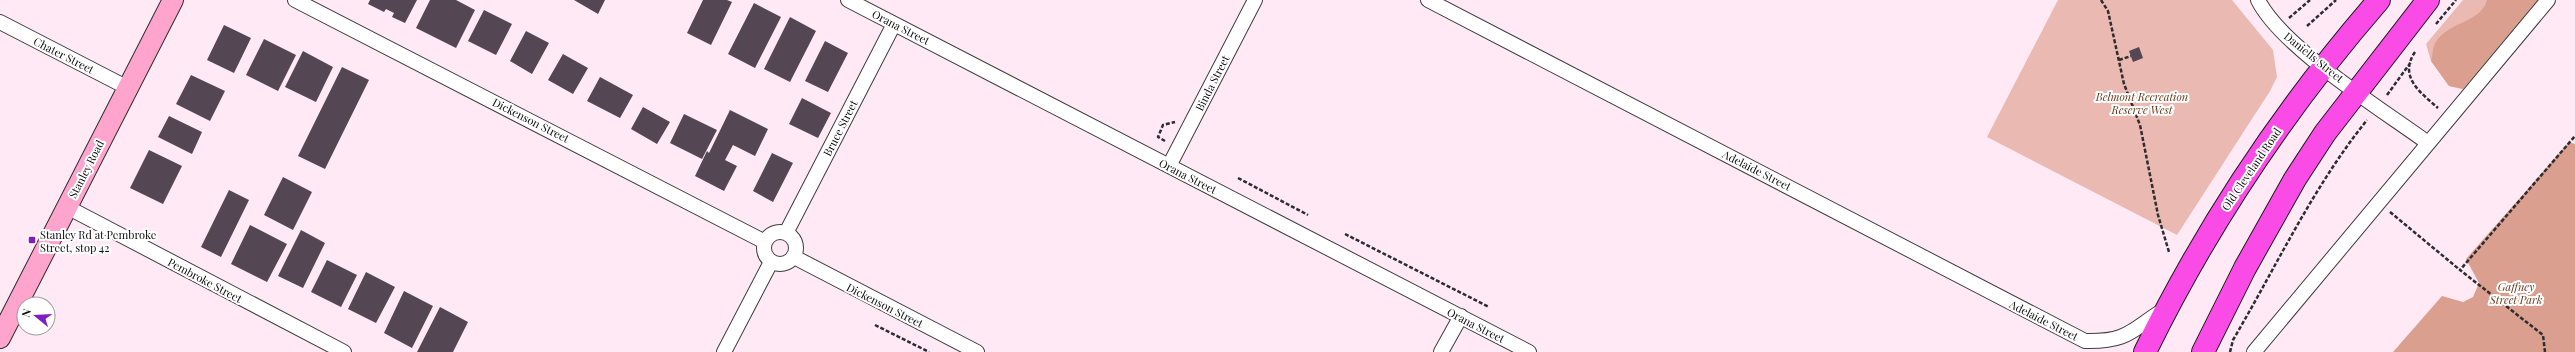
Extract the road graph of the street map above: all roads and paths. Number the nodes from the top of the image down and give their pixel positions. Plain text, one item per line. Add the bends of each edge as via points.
1 (173, 0) edge
2 (295, 0) edge
3 (848, 0) edge
4 (1255, 0) edge
5 (1428, 0) edge
6 (2101, 0) edge
7 (2258, 0) edge
8 (2310, 0) edge
9 (2336, 0) edge
10 (2379, 0) edge
11 (2428, 0) edge
12 (2456, 0) edge
13 (2548, 0) edge
14 (0, 22) edge
15 (894, 24) junction
16 (2307, 26) dead end
17 (2435, 26) dead end
18 (2278, 27) junction
19 (2418, 48) dead end
20 (2131, 56) dead end
21 (2119, 60) junction
22 (2411, 62) junction
23 (2323, 65) junction
24 (128, 88) junction
25 (2358, 92) junction
26 (2378, 106) junction
27 (2440, 110) dead end
28 (2575, 136) edge
29 (2428, 143) junction
30 (1169, 166) junction
31 (1238, 178) dead end
32 (2379, 202) junction
33 (67, 208) junction
34 (1308, 215) dead end
35 (786, 233) junction
36 (1345, 234) dead end
37 (765, 242) junction
38 (2169, 252) dead end
39 (794, 257) junction
40 (771, 262) junction
41 (2460, 270) junction
42 (1489, 306) dead end
43 (2167, 308) junction
44 (1460, 316) junction
45 (875, 325) dead end
46 (0, 338) edge
47 (2089, 346) edge
48 (344, 352) edge
49 (724, 352) edge
50 (930, 352) edge
51 (977, 352) edge
52 (1441, 352) edge
53 (1529, 352) edge
54 (2145, 352) edge
55 (2202, 352) edge
56 (2230, 352) edge
57 (2254, 352) edge
58 (2544, 352) edge

1 - 24 main road, Stanley Road
2 - 37 street, Dickenson Street
3 - 15 street, Orana Street
4 - 30 street, Binda Street
5 - 47 street, Adelaide Street
6 - 21 path via 2108,11
7 - 18 street, Daniells Street
8 - 18 path
9 - 16 path
10 - 23 highway, Old Cleveland Road
11 - 25 highway
12 - 17 path
13 - 29 street
14 - 24 street, Chater Street
15 - 30 street, Orana Street
15 - 35 street, Bruce Street
18 - 23 street, Daniells Street
19 - 22 path
20 - 21 path
21 - 38 path via 2124,84 2140,125 2158,215
22 - 26 path
22 - 27 path via 2411,83
23 - 25 street, Daniells Street
23 - 43 highway, Old Cleveland Road via 2215,222
24 - 33 main road, Stanley Road
25 - 26 street
25 - 55 highway via 2325,133 2295,179
26 - 29 street
26 - 56 path via 2343,150 2299,222 2233,340
28 - 41 path
29 - 32 street
30 - 44 street, Orana Street
31 - 34 path
32 - 41 path
32 - 57 street
33 - 46 main road, Stanley Road
33 - 48 street, Pembroke Street
35 - 37 street via 775,233
35 - 39 street via 796,245
36 - 42 path
37 - 40 street via 765,255
39 - 40 street via 782,265
39 - 51 street, Dickenson Street
40 - 49 street
41 - 58 path via 2543,335
43 - 47 street, Adelaide Street via 2125,337
43 - 54 highway, Old Cleveland Road
44 - 52 street
44 - 53 street, Orana Street
45 - 50 path

